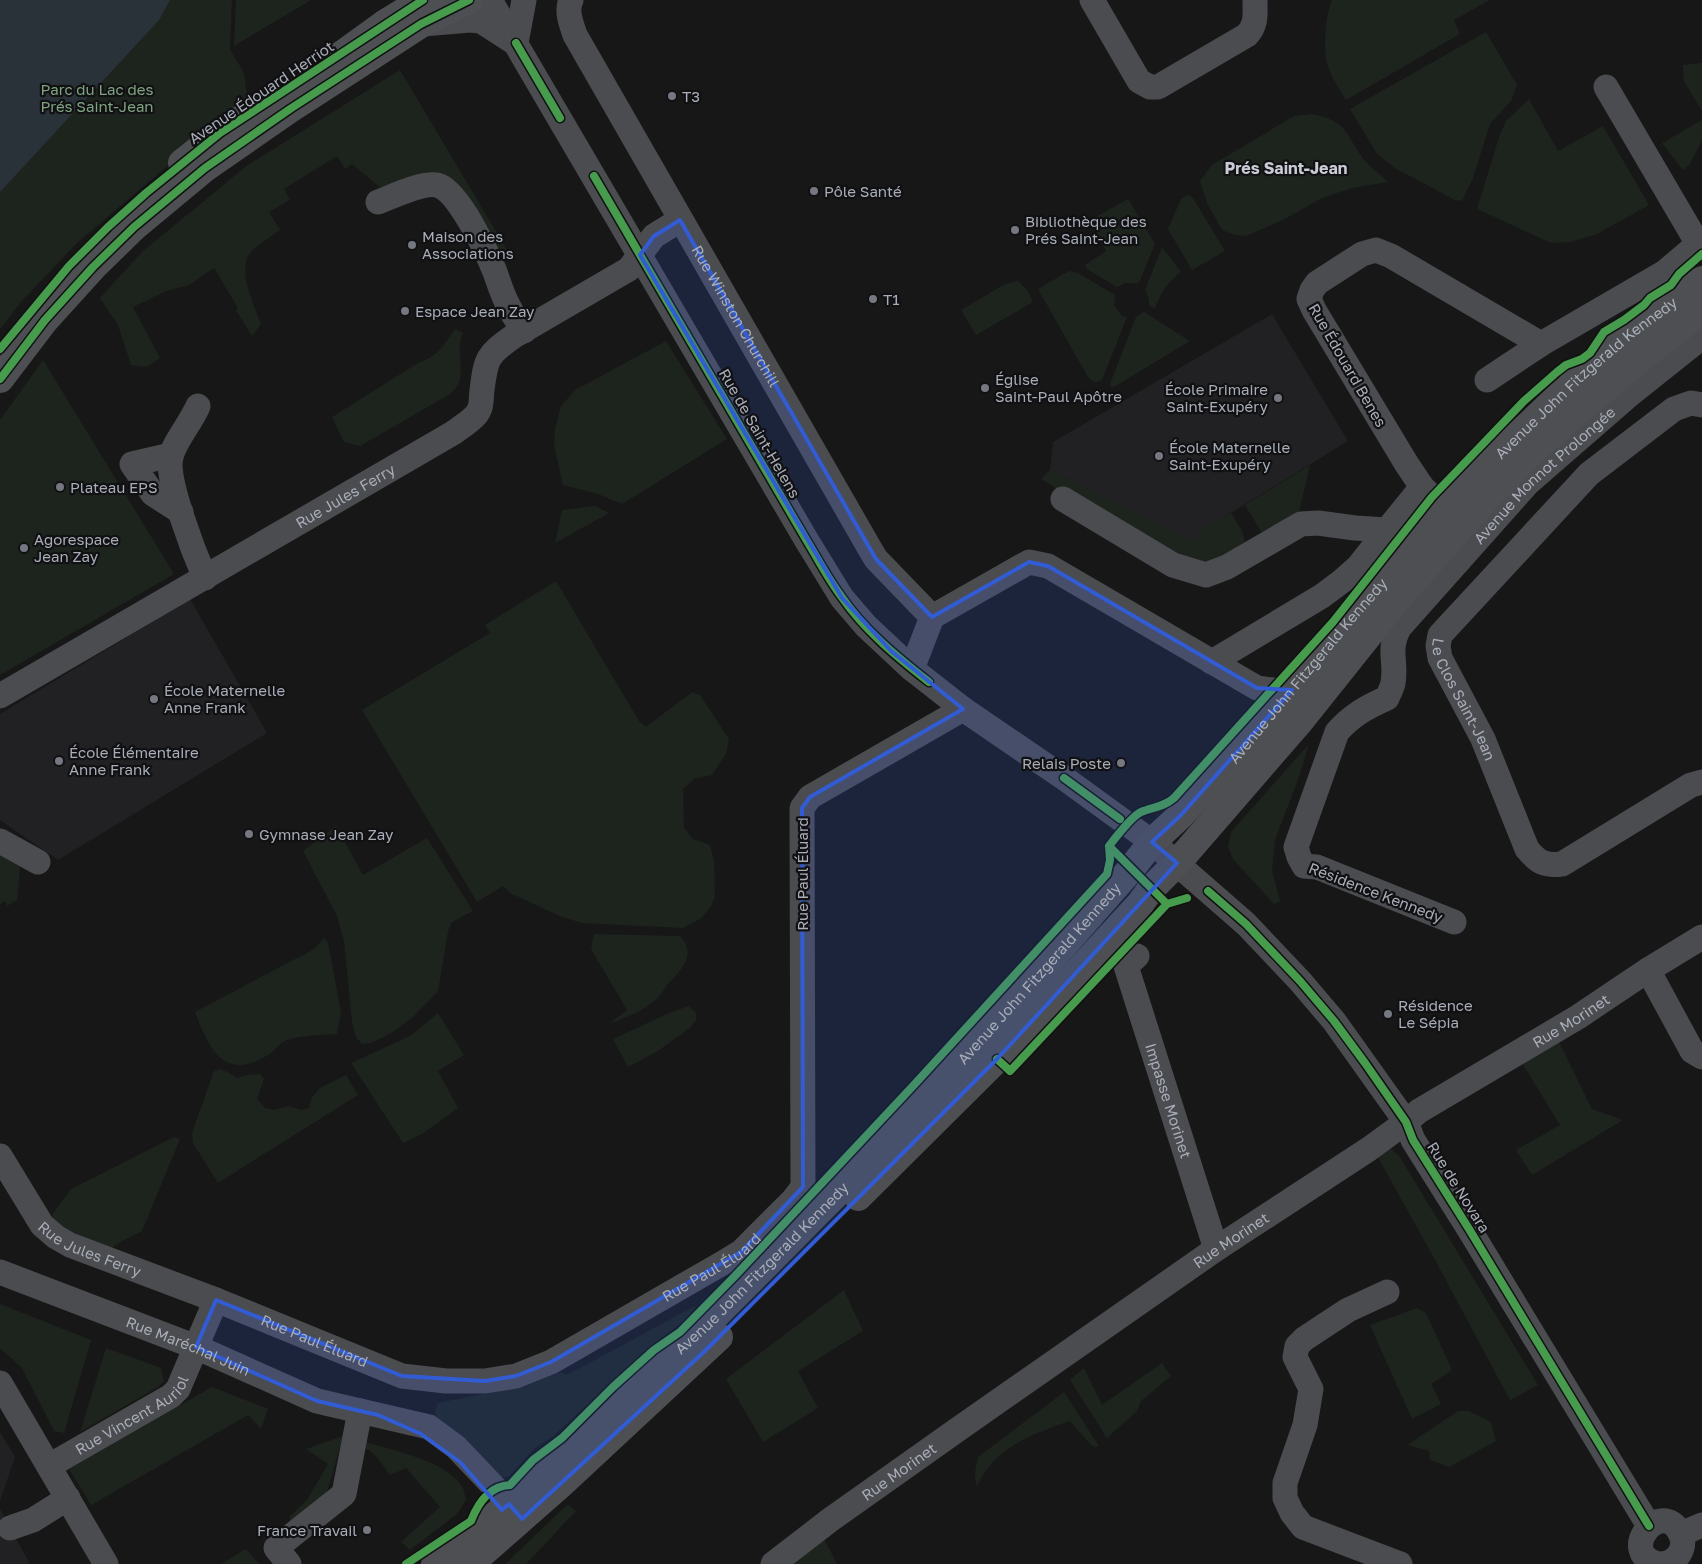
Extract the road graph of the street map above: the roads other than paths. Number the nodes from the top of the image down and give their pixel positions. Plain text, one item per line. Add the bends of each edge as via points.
1 (469, 0) edge
2 (490, 0) edge
3 (524, 0) edge
4 (571, 0) edge
5 (1092, 0) edge
6 (1255, 0) edge
7 (422, 12) edge
8 (516, 43) junction
9 (1606, 86) dead end
10 (378, 202) dead end
11 (680, 220) junction
12 (1701, 244) edge
13 (640, 255) junction
14 (1702, 280) edge
15 (1702, 311) edge
16 (524, 331) junction
17 (1702, 337) edge
18 (1541, 344) junction
19 (0, 349) edge
20 (0, 379) edge
21 (1487, 380) dead end
22 (1702, 405) edge
23 (198, 406) dead end
24 (1570, 446) junction
25 (171, 456) junction
26 (1589, 474) junction
27 (1422, 488) junction
28 (1063, 499) dead end
29 (1446, 510) junction
30 (181, 512) junction
31 (1387, 530) junction
32 (205, 578) junction
33 (932, 617) junction
34 (1399, 628) joint
35 (1212, 662) junction
36 (912, 669) junction
37 (1292, 690) junction
38 (0, 696) edge
39 (963, 709) junction
40 (1702, 782) edge
41 (0, 841) edge
42 (1152, 842) junction
43 (38, 862) dead end
44 (1177, 863) junction
45 (1454, 922) dead end
46 (1702, 937) edge
47 (1137, 956) dead end
48 (1648, 970) junction
49 (1702, 1057) edge
50 (1406, 1122) junction
51 (0, 1156) edge
52 (1216, 1249) junction
53 (0, 1272) edge
54 (1387, 1292) dead end
55 (216, 1300) junction
56 (196, 1347) junction
57 (0, 1383) edge
58 (369, 1413) junction
59 (49, 1466) junction
60 (68, 1498) junction
61 (512, 1514) junction
62 (1649, 1526) junction
63 (10, 1528) dead end
64 (1692, 1529) edge
65 (1656, 1562) edge
66 (106, 1564) edge
67 (289, 1564) edge
68 (436, 1564) edge
69 (470, 1564) edge
70 (774, 1564) edge
71 (1400, 1564) edge

1 - 7 main road, Avenue Édouard Herriot
2 - 8 street, Rue de Saint-Helens
3 - 8 street
4 - 11 street, Rue Winston Churchill via 569,19 575,35
5 - 6 street via 1139,81 1158,87 1247,35 1254,27
7 - 8 street, Rue de Saint-Helens via 481,22
7 - 19 main road, Avenue Édouard Herriot via 220,133 182,163 108,227 69,266
7 - 20 main road, Avenue Édouard Herriot via 205,168 134,227 92,267 45,320
8 - 13 street, Rue de Saint-Helens
9 - 12 street
10 - 16 street via 426,186 439,185 450,192 480,241 508,305
11 - 13 street, Rue Jules Ferry via 654,236
11 - 33 street, Rue Winston Churchill via 876,559
12 - 18 street via 1665,272
13 - 16 street, Rue Jules Ferry via 629,269
13 - 36 street, Rue de Saint-Helens via 842,598 866,626
14 - 29 main road, Avenue John Fitzgerald Kennedy via 1631,332 1584,372
15 - 44 main road, Avenue John Fitzgerald Kennedy via 1647,352 1563,424 1486,499 1395,602 1300,722
16 - 32 street, Rue Jules Ferry via 490,355 485,364 480,410 453,434
17 - 24 street, Avenue Monnot Prolongée
18 - 21 street
18 - 27 street, Rue Édouard Benes via 1376,250 1362,254 1317,283 1309,299 1314,310
22 - 26 street, Le Clos Saint-Jean via 1691,403 1674,409
23 - 25 street
24 - 26 street
24 - 34 street, Avenue Monnot Prolongée via 1528,483
25 - 30 street via 170,466
25 - 30 street via 132,464 153,494
26 - 40 street, Le Clos Saint-Jean via 1440,635 1440,658 1483,739 1527,849 1535,859 1549,866 1562,864 1690,785
27 - 29 street, Rue Édouard Benes
27 - 31 street
28 - 31 street via 1173,565 1206,575 1227,567 1301,524
29 - 37 main road, Avenue John Fitzgerald Kennedy via 1351,617
30 - 32 street
31 - 35 street via 1358,567 1342,581
32 - 38 street, Rue Jules Ferry
33 - 35 street via 1029,562 1048,566
33 - 36 street
34 - 45 street, Résidence Kennedy via 1393,639 1393,685 1387,698 1350,718 1337,732 1296,847 1304,866 1317,867
35 - 37 street via 1257,688
36 - 39 street, Rue de Saint-Helens
37 - 42 main road, Avenue John Fitzgerald Kennedy via 1181,816
39 - 42 street, Rue de Saint-Helens
39 - 55 street, Rue Paul Éluard via 810,797 802,808 803,1187 741,1252 551,1362 516,1376 485,1381 446,1382 402,1376
41 - 43 street
42 - 44 street, Rue de Saint-Helens
42 - 61 main road, Avenue John Fitzgerald Kennedy via 1029,985 837,1193 707,1324 597,1422
44 - 50 street, Rue de Novara via 1246,924 1300,981 1334,1021
44 - 61 main road, Avenue John Fitzgerald Kennedy via 997,1059 705,1351
46 - 48 street, Rue Morinet
47 - 52 street, Impasse Morinet via 1126,966
48 - 49 street via 1692,1051
48 - 50 street, Rue Morinet via 1578,1017 1419,1111
50 - 52 street, Rue Morinet
50 - 62 street, Rue de Novara via 1413,1140
51 - 55 street, Rue Jules Ferry via 42,1225 56,1237
52 - 70 street, Rue Morinet via 830,1520
53 - 56 street, Rue Maréchal Juin
54 - 71 street via 1348,1310 1297,1346 1295,1357 1312,1389 1306,1425 1286,1483 1285,1498 1302,1527
55 - 56 street, Rue Vincent Auriol
56 - 58 street, Rue Maréchal Juin via 317,1401
56 - 59 street, Rue Vincent Auriol via 178,1389 171,1396
57 - 59 street
58 - 61 street, Rue Maréchal Juin via 421,1434 444,1448
58 - 67 street via 344,1494 276,1548
59 - 60 street
60 - 63 street via 33,1520
60 - 66 street
61 - 68 main road, Avenue John Fitzgerald Kennedy
61 - 69 main road, Avenue John Fitzgerald Kennedy
62 - 64 street via 1663,1522 1677,1528
62 - 65 street via 1640,1543
64 - 65 street via 1681,1553

